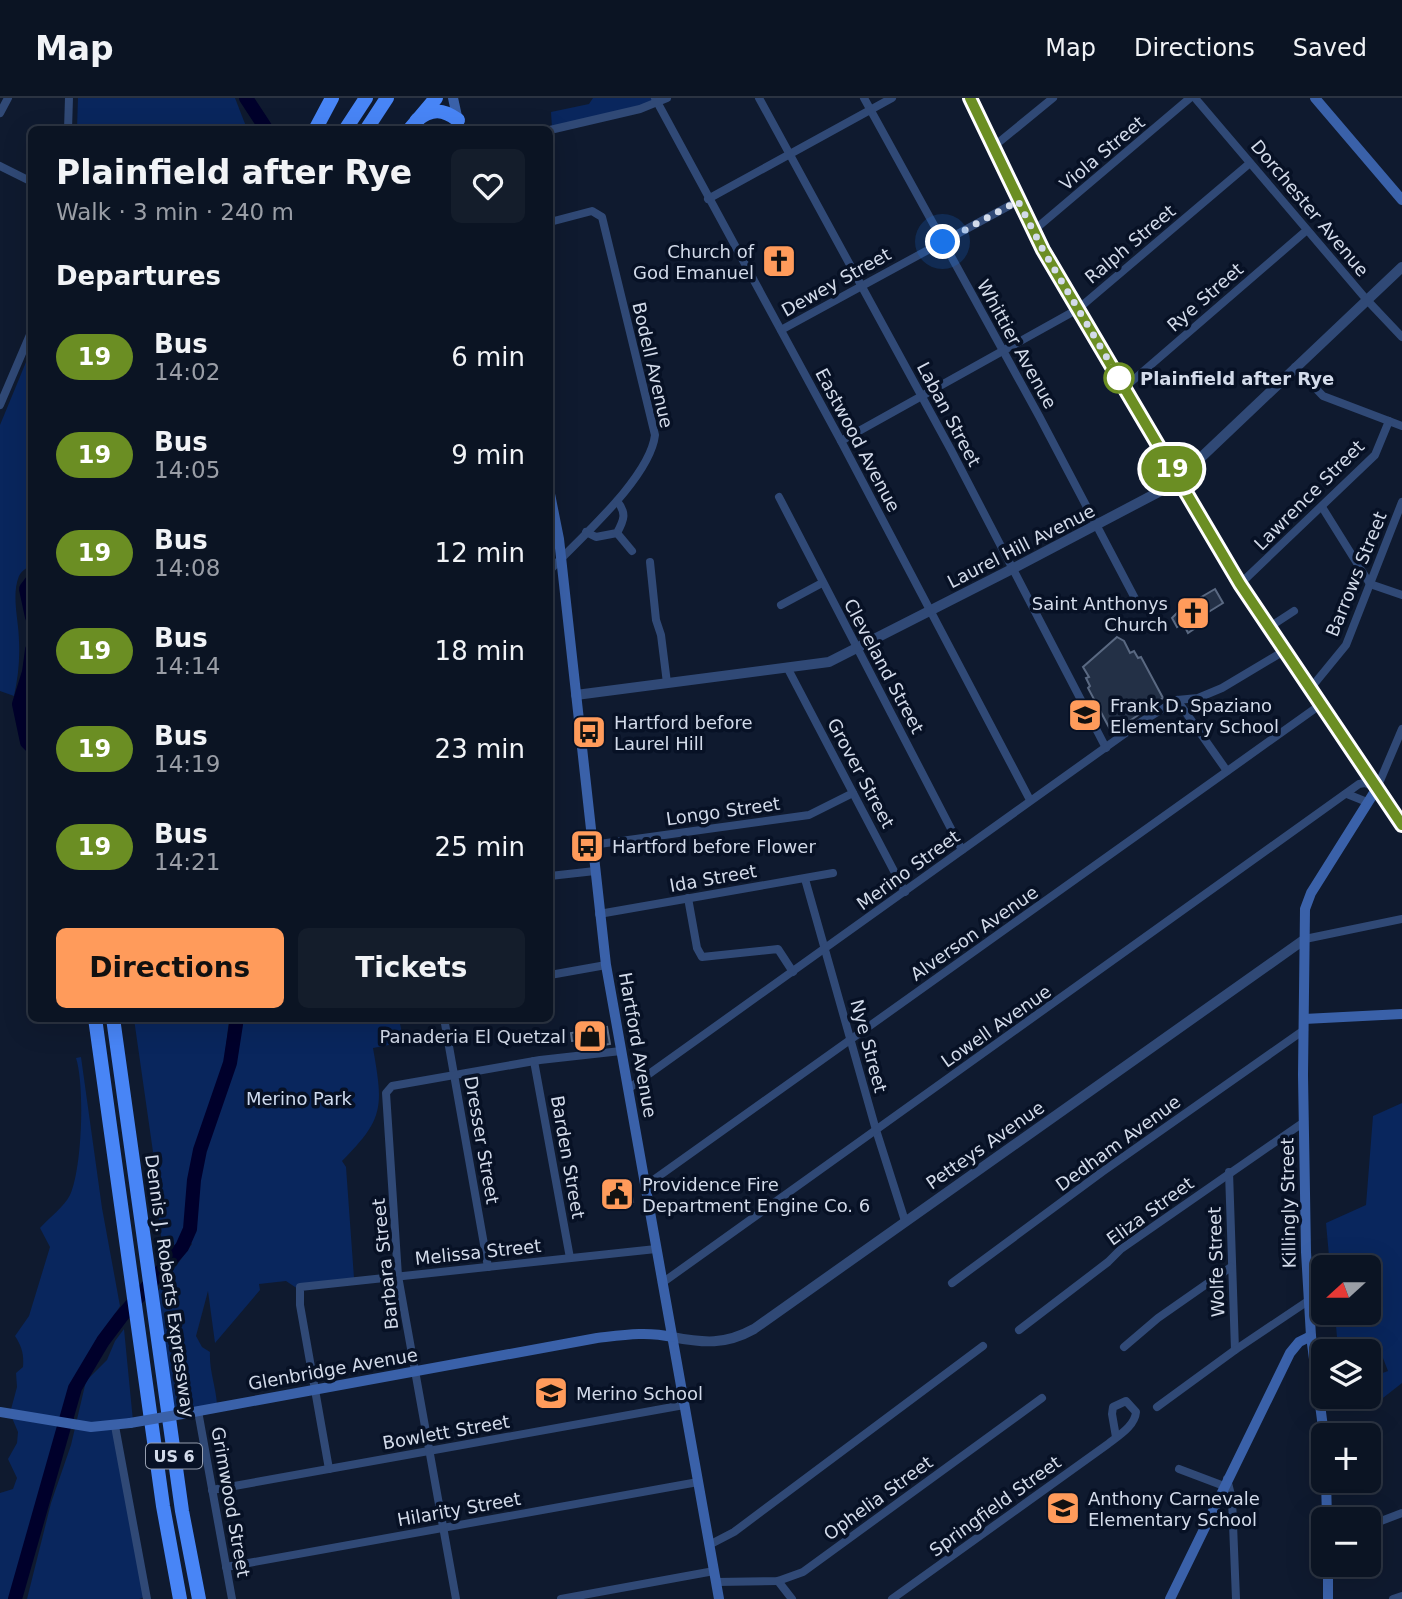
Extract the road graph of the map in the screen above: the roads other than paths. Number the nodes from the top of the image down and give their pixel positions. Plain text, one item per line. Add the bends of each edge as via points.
1 (8, 98) edge
2 (69, 98) edge
3 (331, 98) edge
4 (366, 98) edge
5 (387, 98) edge
6 (436, 98) edge
7 (453, 98) edge
8 (667, 98) edge
9 (759, 98) edge
10 (864, 98) edge
11 (892, 98) edge
12 (970, 98) edge
13 (1053, 98) edge
14 (1193, 98) edge
15 (1315, 98) edge
16 (656, 101) edge
17 (870, 110) junction
18 (0, 113) edge
19 (413, 125) edge
20 (459, 125) edge
21 (68, 126) edge
22 (317, 126) edge
23 (348, 126) edge
24 (369, 126) edge
25 (553, 129) edge
26 (993, 147) junction
27 (790, 154) junction
28 (1250, 163) junction
29 (0, 166) edge
30 (28, 180) edge
31 (708, 199) junction
32 (1402, 200) edge
33 (1018, 201) junction
34 (553, 221) edge
35 (1307, 230) junction
36 (1033, 231) junction
37 (943, 242) junction
38 (1402, 267) edge
39 (862, 286) junction
40 (1366, 299) junction
41 (1078, 309) junction
42 (781, 330) junction
43 (1402, 337) edge
44 (28, 339) edge
45 (1004, 352) junction
46 (1295, 367) junction
47 (1124, 388) junction
48 (922, 397) junction
49 (0, 405) edge
50 (1389, 421) junction
51 (1402, 426) edge
52 (841, 442) junction
53 (1178, 479) junction
54 (779, 496) dead end
55 (617, 501) junction
56 (1402, 502) edge
57 (1322, 507) junction
58 (553, 511) edge
59 (1097, 525) junction
60 (586, 533) junction
61 (617, 533) junction
62 (632, 551) dead end
63 (561, 558) junction
64 (650, 562) dead end
65 (553, 567) edge
66 (1014, 568) junction
67 (822, 583) junction
68 (1370, 583) junction
69 (1240, 584) junction
70 (1402, 595) edge
71 (781, 605) dead end
72 (1139, 606) dead end
73 (930, 610) junction
74 (1294, 611) dead end
75 (1268, 628) junction
76 (858, 648) junction
77 (1284, 651) junction
78 (788, 669) junction
79 (667, 683) junction
80 (1310, 689) junction
81 (576, 695) junction
82 (1177, 700) junction
83 (1320, 705) junction
84 (1402, 729) edge
85 (1107, 748) junction
86 (1227, 771) junction
87 (1377, 788) junction
88 (853, 793) junction
89 (1347, 794) junction
90 (1030, 800) junction
91 (1367, 802) junction
92 (1402, 825) edge
93 (592, 845) junction
94 (962, 850) junction
95 (595, 871) junction
96 (832, 873) dead end
97 (553, 876) edge
98 (804, 879) junction
99 (905, 892) junction
100 (688, 898) junction
101 (599, 914) junction
102 (1402, 919) edge
103 (1305, 939) junction
104 (825, 950) junction
105 (606, 965) junction
106 (793, 972) junction
107 (553, 974) edge
108 (1402, 1013) edge
109 (96, 1022) edge
110 (114, 1022) edge
111 (445, 1022) edge
112 (1304, 1025) junction
113 (852, 1038) junction
114 (621, 1051) junction
115 (534, 1061) junction
116 (454, 1075) junction
117 (628, 1089) junction
118 (1304, 1122) junction
119 (876, 1130) junction
120 (1229, 1172) junction
121 (645, 1185) junction
122 (905, 1221) junction
123 (656, 1249) junction
124 (570, 1258) junction
125 (488, 1267) junction
126 (1231, 1267) junction
127 (398, 1276) junction
128 (662, 1283) junction
129 (952, 1283) dead end
130 (1308, 1301) junction
131 (1019, 1330) dead end
132 (1311, 1336) junction
133 (672, 1337) junction
134 (983, 1346) dead end
135 (1124, 1347) dead end
136 (1235, 1350) junction
137 (415, 1371) junction
138 (315, 1390) junction
139 (1042, 1398) dead end
140 (684, 1405) junction
141 (1157, 1407) dead end
142 (0, 1412) edge
143 (193, 1412) junction
144 (1322, 1423) edge
145 (115, 1426) junction
146 (1116, 1437) dead end
147 (429, 1451) junction
148 (329, 1469) junction
149 (1179, 1469) dead end
150 (698, 1482) junction
151 (1225, 1482) junction
152 (212, 1490) junction
153 (1402, 1513) edge
154 (1381, 1520) edge
155 (443, 1528) junction
156 (709, 1545) junction
157 (226, 1567) junction
158 (715, 1577) junction
159 (1328, 1577) edge
160 (778, 1581) junction
161 (1402, 1596) edge
162 (147, 1599) edge
163 (180, 1599) edge
164 (199, 1599) edge
165 (232, 1599) edge
166 (456, 1599) edge
167 (561, 1599) edge
168 (719, 1599) edge
169 (792, 1599) edge
170 (892, 1599) edge
171 (1170, 1599) edge
172 (1236, 1599) edge
173 (1328, 1599) edge
174 (1393, 1599) edge

1 - 18 street
2 - 21 street
3 - 22 highway
4 - 23 highway
5 - 24 highway
6 - 19 highway
7 - 20 main road
8 - 16 street
9 - 27 street, Laban Street
10 - 17 street, Whittier Avenue
11 - 17 street
12 - 26 main road
13 - 26 street
14 - 28 street, Dorchester Avenue
14 - 36 street, Viola Street
15 - 32 main road
16 - 25 street
16 - 31 street, Eastwood Avenue
17 - 27 street
17 - 37 street, Whittier Avenue
19 - 20 highway via 436,110
26 - 33 main road
27 - 31 street
27 - 39 street, Laban Street
28 - 35 street, Dorchester Avenue
28 - 41 street, Ralph Street
29 - 30 street
31 - 42 street, Eastwood Avenue
33 - 36 main road
33 - 37 street, Dewey Street
34 - 55 street, Bodell Avenue via 589,212 600,215 655,435
35 - 40 street, Dorchester Avenue
35 - 47 street, Rye Street
36 - 41 main road
37 - 39 street, Dewey Street
37 - 45 street, Whittier Avenue
38 - 40 street, Laurel Hill Avenue
39 - 42 street, Dewey Street
39 - 48 street, Laban Street
40 - 43 street, Dorchester Avenue
40 - 46 street, Laurel Hill Avenue
41 - 45 street, Ralph Street
41 - 47 main road
42 - 52 street, Eastwood Avenue
44 - 49 street
45 - 48 street, Ralph Street
45 - 59 street, Whittier Avenue
46 - 50 street via 1323,396
46 - 53 street, Laurel Hill Avenue
47 - 53 main road
48 - 52 street, Ralph Street
48 - 66 street, Laban Street
50 - 51 street
50 - 57 street, Lawrence Street via 1375,455
52 - 73 street, Eastwood Avenue
53 - 59 street, Laurel Hill Avenue
53 - 69 main road
54 - 67 street, Cleveland Street
55 - 60 street, Bodell Avenue
55 - 61 street via 624,520
56 - 68 street, Barrows Street
57 - 68 street
57 - 69 street, Lawrence Street
58 - 63 main road, Hartford Avenue
59 - 66 street, Laurel Hill Avenue
59 - 72 street, Whittier Avenue
60 - 61 street via 596,537
60 - 63 street, Bodell Avenue
61 - 62 street
63 - 65 street, Bodell Avenue
63 - 81 main road, Hartford Avenue
64 - 79 street
66 - 73 street, Laurel Hill Avenue
66 - 85 street, Laban Street
67 - 71 street
67 - 76 street, Cleveland Street
68 - 70 street
68 - 80 street, Barrows Street via 1346,645
69 - 75 main road
73 - 76 street, Laurel Hill Avenue
73 - 90 street, Eastwood Avenue
74 - 75 street
75 - 77 main road
76 - 78 street, Laurel Hill Avenue via 829,662
76 - 94 street, Cleveland Street
77 - 80 main road
77 - 82 street, Merino Street via 1198,698
78 - 79 street, Laurel Hill Avenue
78 - 88 street, Grover Street
79 - 81 street, Laurel Hill Avenue
80 - 83 main road
81 - 93 main road, Hartford Avenue
82 - 85 street, Merino Street
82 - 86 street
83 - 86 street, Alverson Avenue
83 - 87 main road
84 - 87 street
85 - 90 street, Merino Street
86 - 113 street, Alverson Avenue
87 - 89 street, Lowell Avenue via 1359,784
87 - 91 main road, Killingly Street
87 - 92 main road
88 - 93 street, Longo Street via 809,816
88 - 99 street, Grover Street
89 - 91 street
89 - 119 street, Lowell Avenue
90 - 94 street, Merino Street
91 - 103 main road, Killingly Street via 1311,893
93 - 95 main road, Hartford Avenue
94 - 99 street, Merino Street
95 - 97 street
95 - 101 main road, Hartford Avenue
96 - 98 street, Ida Street
98 - 100 street, Ida Street
98 - 104 street, Nye Street
99 - 104 street, Merino Street
100 - 101 street, Ida Street
100 - 106 street via 702,957 778,949
101 - 105 main road, Hartford Avenue
102 - 103 street
103 - 112 main road, Killingly Street
103 - 122 street, Petteys Avenue
104 - 106 street, Merino Street
104 - 113 street, Nye Street
105 - 107 street
105 - 114 main road, Hartford Avenue
106 - 117 street, Merino Street
108 - 112 main road
109 - 163 highway, US 6
110 - 164 highway, Dennis J. Roberts Expressway / US 6
111 - 116 street, Dresser Street
112 - 118 main road, Killingly Street
112 - 129 street, Dedham Avenue
113 - 119 street, Nye Street
113 - 121 street, Alverson Avenue
114 - 115 street
114 - 117 main road, Hartford Avenue
115 - 116 street
115 - 124 street, Barden Street
116 - 125 street, Dresser Street
116 - 127 street, Barbara Street via 393,1086 386,1095
117 - 121 main road, Hartford Avenue
118 - 120 street, Eliza Street
118 - 130 main road, Killingly Street
119 - 122 street, Nye Street
119 - 128 street, Lowell Avenue
120 - 126 street, Wolfe Street
120 - 131 street, Eliza Street
121 - 123 main road, Hartford Avenue
122 - 133 street, Petteys Avenue via 745,1334 715,1343
123 - 124 street, Melissa Street
123 - 128 main road, Hartford Avenue
124 - 125 street, Melissa Street
125 - 127 street, Melissa Street
126 - 135 street
126 - 136 street, Wolfe Street
127 - 137 street, Barbara Street
127 - 138 street, Melissa Street via 300,1287
128 - 133 main road, Hartford Avenue
130 - 132 main road, Killingly Street
130 - 136 street
132 - 144 main road, Killingly Street
132 - 151 main road via 1290,1353
133 - 137 main road, Glenbridge Avenue via 597,1338
133 - 140 main road, Hartford Avenue
134 - 156 street via 734,1532
136 - 141 street
137 - 138 main road, Glenbridge Avenue
137 - 147 street, Barbara Street
138 - 143 main road, Glenbridge Avenue
138 - 148 street
139 - 160 street, Ophelia Street via 803,1572
140 - 147 street, Bowlett Street
140 - 150 main road, Hartford Avenue
142 - 145 main road, Glenbridge Avenue via 91,1427
143 - 145 main road, Glenbridge Avenue, bridge
143 - 152 street, Grimwood Street
145 - 162 street
146 - 170 street, Springfield Street
147 - 148 street, Bowlett Street
147 - 155 street, Barbara Street
148 - 152 street, Bowlett Street
149 - 151 street
150 - 155 street, Hilarity Street
150 - 156 main road, Hartford Avenue
151 - 171 main road
151 - 172 street via 1232,1499
152 - 157 street, Grimwood Street
153 - 154 street
155 - 157 street, Hilarity Street
155 - 166 street, Barbara Street
156 - 158 main road, Hartford Avenue
157 - 165 street, Grimwood Street
158 - 160 street, Ophelia Street
158 - 167 street, Ophelia Street
158 - 168 main road, Hartford Avenue
159 - 173 main road
160 - 169 street
161 - 174 street

